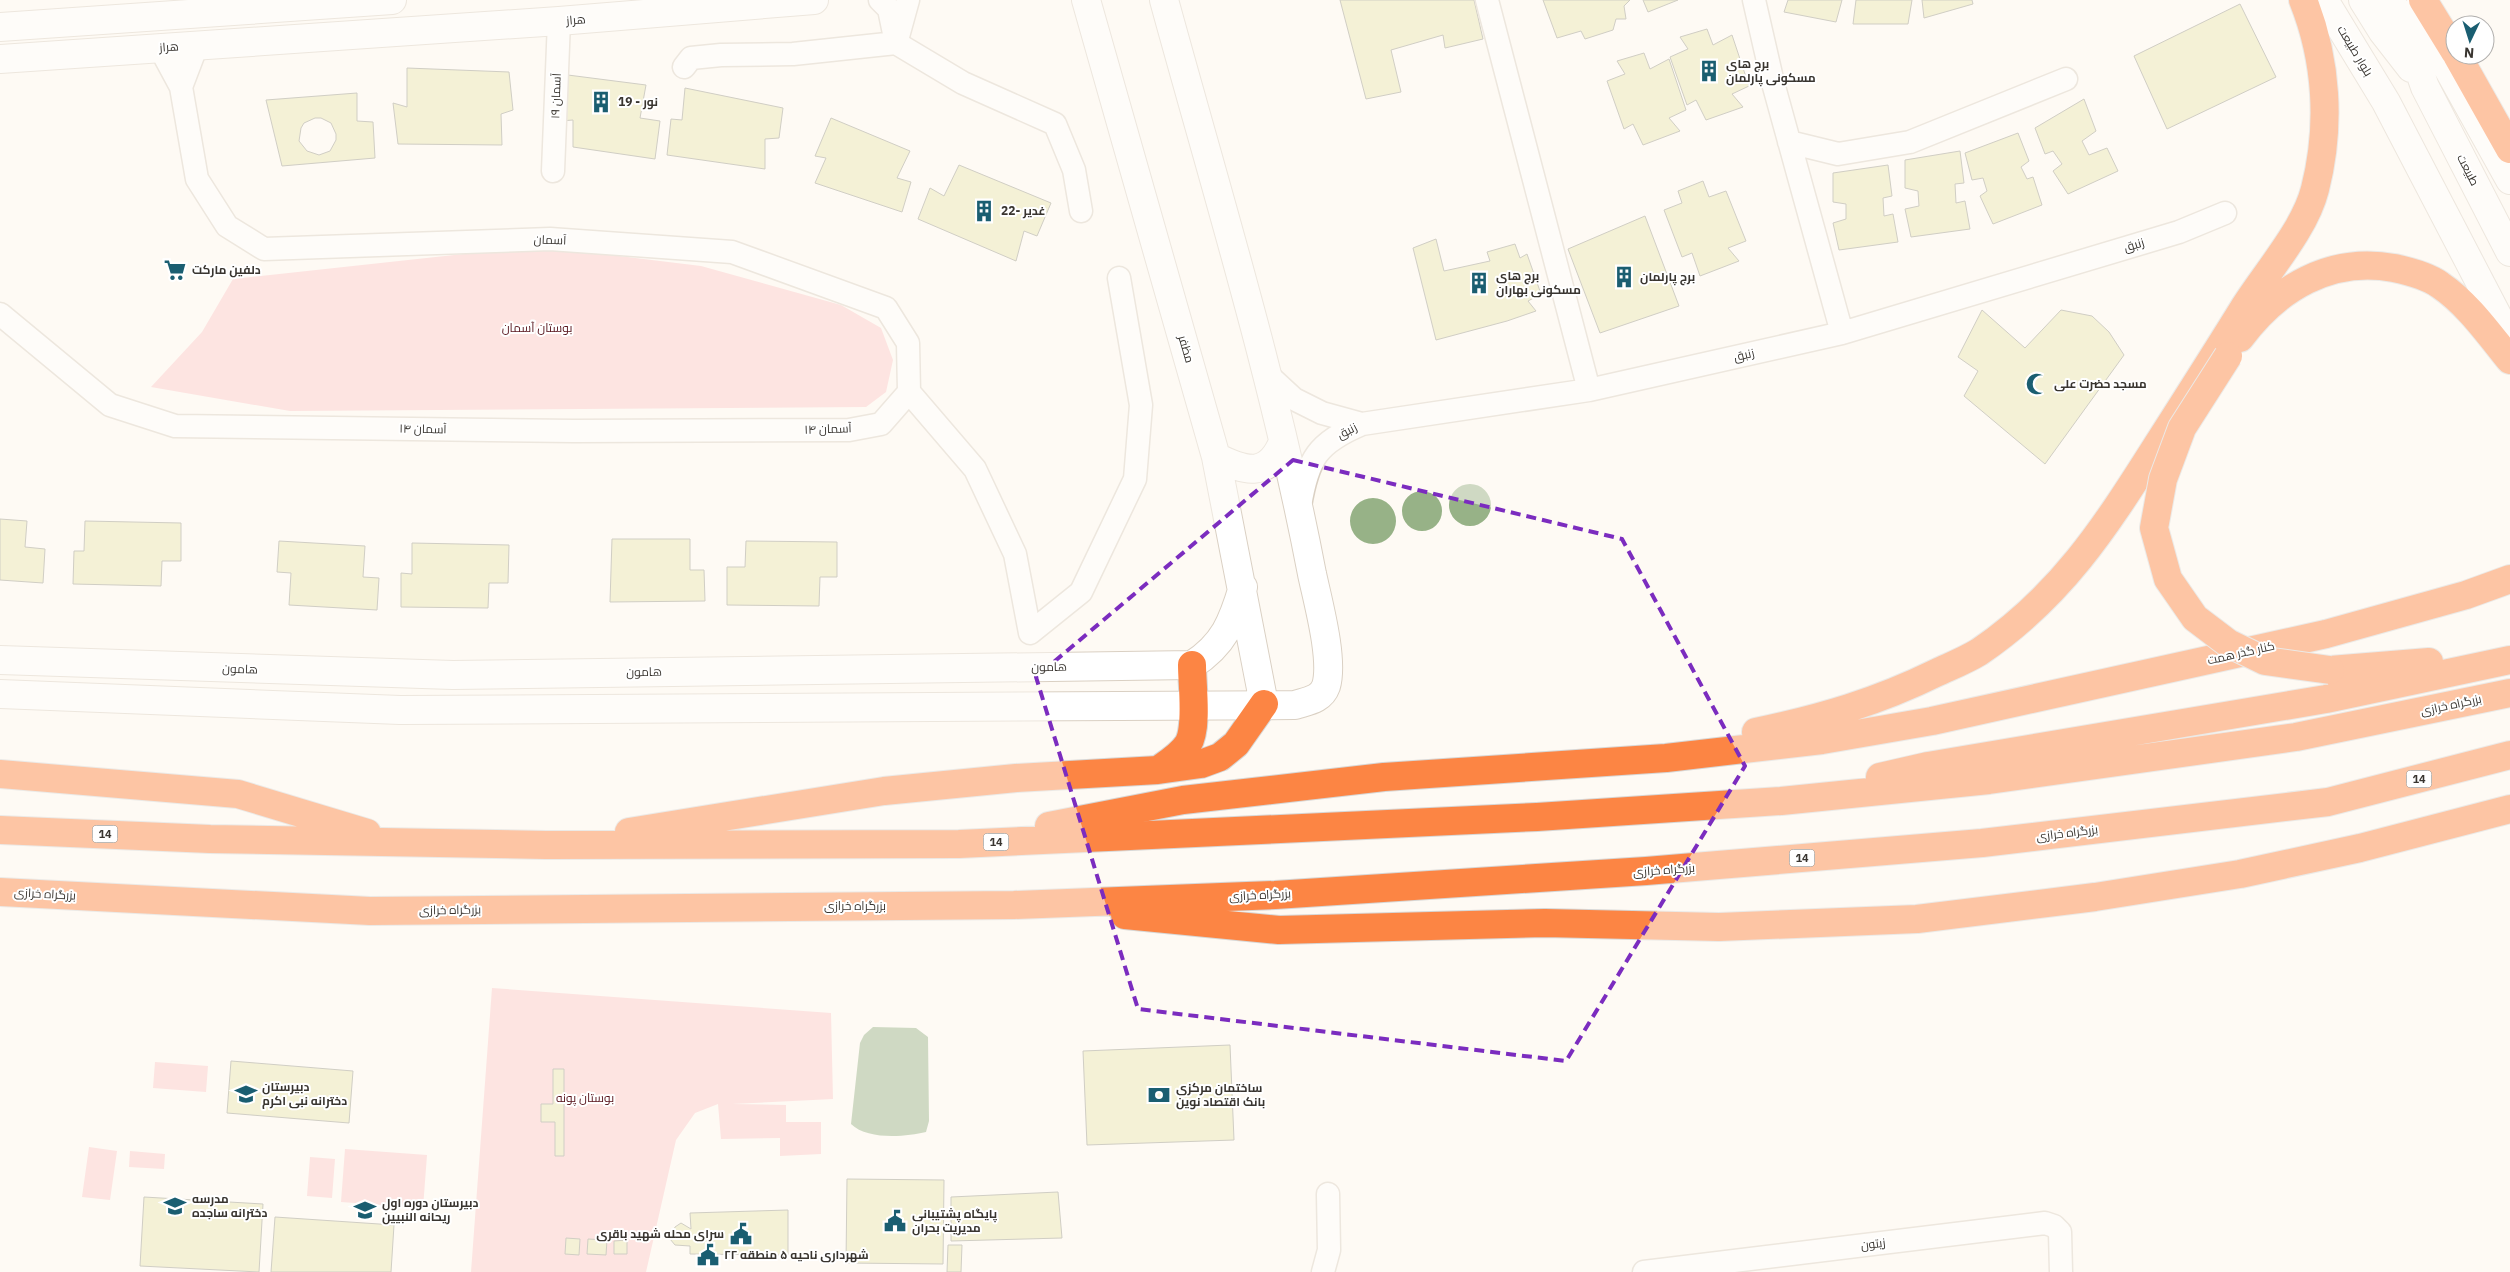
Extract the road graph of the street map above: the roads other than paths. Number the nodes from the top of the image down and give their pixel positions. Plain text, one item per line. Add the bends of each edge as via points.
1 (392, 0) edge
2 (814, 0) edge
3 (880, 0) edge
4 (908, 0) edge
5 (1078, 0) edge
6 (1086, 0) edge
7 (1164, 0) edge
8 (1487, 0) edge
9 (1754, 0) edge
10 (2302, 0) edge
11 (2324, 0) edge
12 (2363, 0) edge
13 (2390, 0) edge
14 (2410, 0) edge
15 (2423, 0) edge
16 (300, 3) edge
17 (332, 3) edge
18 (226, 6) edge
19 (559, 21) junction
20 (1095, 26) junction
21 (0, 27) edge
22 (337, 36) junction
23 (305, 37) junction
24 (896, 43) junction
25 (2445, 43) edge
26 (197, 45) junction
27 (160, 48) junction
28 (2445, 48) edge
29 (0, 59) edge
30 (2456, 65) edge
31 (2457, 65) edge
32 (684, 67) dead end
33 (2066, 79) dead end
34 (181, 87) junction
35 (2425, 87) junction
36 (1789, 142) junction
37 (2510, 149) edge
38 (553, 171) dead end
39 (2510, 180) edge
40 (1081, 211) dead end
41 (2225, 213) dead end
42 (2510, 252) edge
43 (1119, 278) dead end
44 (2502, 303) edge
45 (0, 314) edge
46 (1842, 333) junction
47 (2510, 340) edge
48 (2510, 360) edge
49 (1268, 375) junction
50 (1589, 390) junction
51 (909, 392) junction
52 (1362, 424) junction
53 (1283, 442) junction
54 (1216, 456) junction
55 (1300, 509) junction
56 (2510, 579) edge
57 (1243, 586) junction
58 (2510, 654) edge
59 (0, 660) edge
60 (2510, 660) edge
61 (1192, 665) junction
62 (403, 674) junction
63 (2510, 693) edge
64 (0, 694) edge
65 (1264, 704) junction
66 (1192, 705) junction
67 (400, 710) junction
68 (2510, 755) edge
69 (1576, 765) junction
70 (1158, 770) junction
71 (0, 774) edge
72 (1781, 801) junction
73 (2510, 808) edge
74 (0, 830) edge
75 (400, 842) junction
76 (960, 844) junction
77 (546, 846) junction
78 (0, 892) edge
79 (1014, 905) junction
80 (1328, 1194) dead end
81 (1329, 1250) junction
82 (1323, 1272) edge
83 (1342, 1272) edge
84 (1644, 1272) edge
85 (2061, 1272) edge

1 - 17 street
2 - 19 street, هراز
3 - 24 street via 889,9
4 - 24 street
5 - 20 street
6 - 20 street, مظفر
7 - 49 street
8 - 50 street
9 - 36 street
10 - 69 highway via 2313,25 2323,76 2326,121 2315,191 2298,229 2105,527 2070,572 2031,612 1977,653 1870,703 1726,739
11 - 44 street, بلوار طبیعت
12 - 35 street via 2382,32
13 - 35 street via 2403,24
14 - 28 street
15 - 25 highway
16 - 17 street
16 - 18 street
16 - 23 street
17 - 22 street
18 - 21 street
19 - 22 street, هراز
19 - 38 street, آسمان ۱۹
20 - 54 street, مظفر
22 - 23 street, هراز
23 - 26 street, هراز
24 - 32 street via 793,54 691,58
24 - 40 street via 963,83 1055,124 1074,170
26 - 27 street, هراز
26 - 34 street
27 - 29 street, هراز
27 - 34 street
30 - 39 street
31 - 37 highway
33 - 36 street via 1910,142 1838,154
34 - 51 street, آسمان via 197,179 228,226 264,249 550,239 732,252 886,308 908,343
35 - 42 street, طبیعت
36 - 46 street
41 - 46 street, زنبق via 2179,232
43 - 51 street via 1141,405 1135,479 1082,592 1030,633 1015,554 975,470
44 - 47 street, بلوار طبیعت
45 - 51 street, آسمان ۱۴ via 110,405 175,426 840,430 881,424
46 - 50 street, زنبق
48 - 58 highway, bridge via 2462,303 2438,283 2407,270 2377,265 2344,266 2315,275 2291,287 2248,328 2182,428 2162,480 2154,528 2168,578 2195,618 2228,643 2265,660 2330,670
49 - 52 street via 1294,399 1322,413
49 - 53 street
50 - 52 street, زنبق
52 - 55 street, زنبق via 1337,434 1318,452 1305,475
53 - 54 street via 1277,457 1252,470
53 - 55 street
54 - 57 street, مظفر
55 - 65 street via 1325,641 1326,687 1316,699 1295,705
56 - 69 highway, کنار گذر همت via 2466,596 2326,634 1932,721 1739,751
57 - 61 street via 1234,618 1218,643 1207,656
57 - 65 street, مظفر
59 - 62 street, هامون
60 - 72 highway via 2326,699 1928,766
61 - 62 street, هامون
61 - 66 highway
62 - 67 street
63 - 72 highway, بزرگراه خرازی / 14 via 2296,737 1989,780
64 - 67 street
65 - 66 street
65 - 70 highway via 1236,744 1220,757 1201,764
66 - 67 street
66 - 70 highway via 1193,729 1188,744
68 - 79 highway, بزرگراه خرازی / 14 via 2328,802 1982,843 1646,871 1285,894
69 - 76 highway via 1384,777 1183,800
70 - 77 highway via 1016,778 884,791
71 - 75 highway via 238,794
72 - 76 highway, بزرگراه خرازی / 14 via 1537,817
73 - 79 highway via 2360,848 2240,874 2095,897 1917,919 1719,927 1545,923 1279,930
74 - 75 highway, بزرگراه خرازی / 14 via 210,839
75 - 77 highway, بزرگراه خرازی / 14
76 - 77 highway, بزرگراه خرازی / 14
78 - 79 highway, بزرگراه خرازی / 14 via 370,911
80 - 81 street
81 - 82 street
81 - 83 street
84 - 85 street, زیتون via 2045,1223 2060,1232

